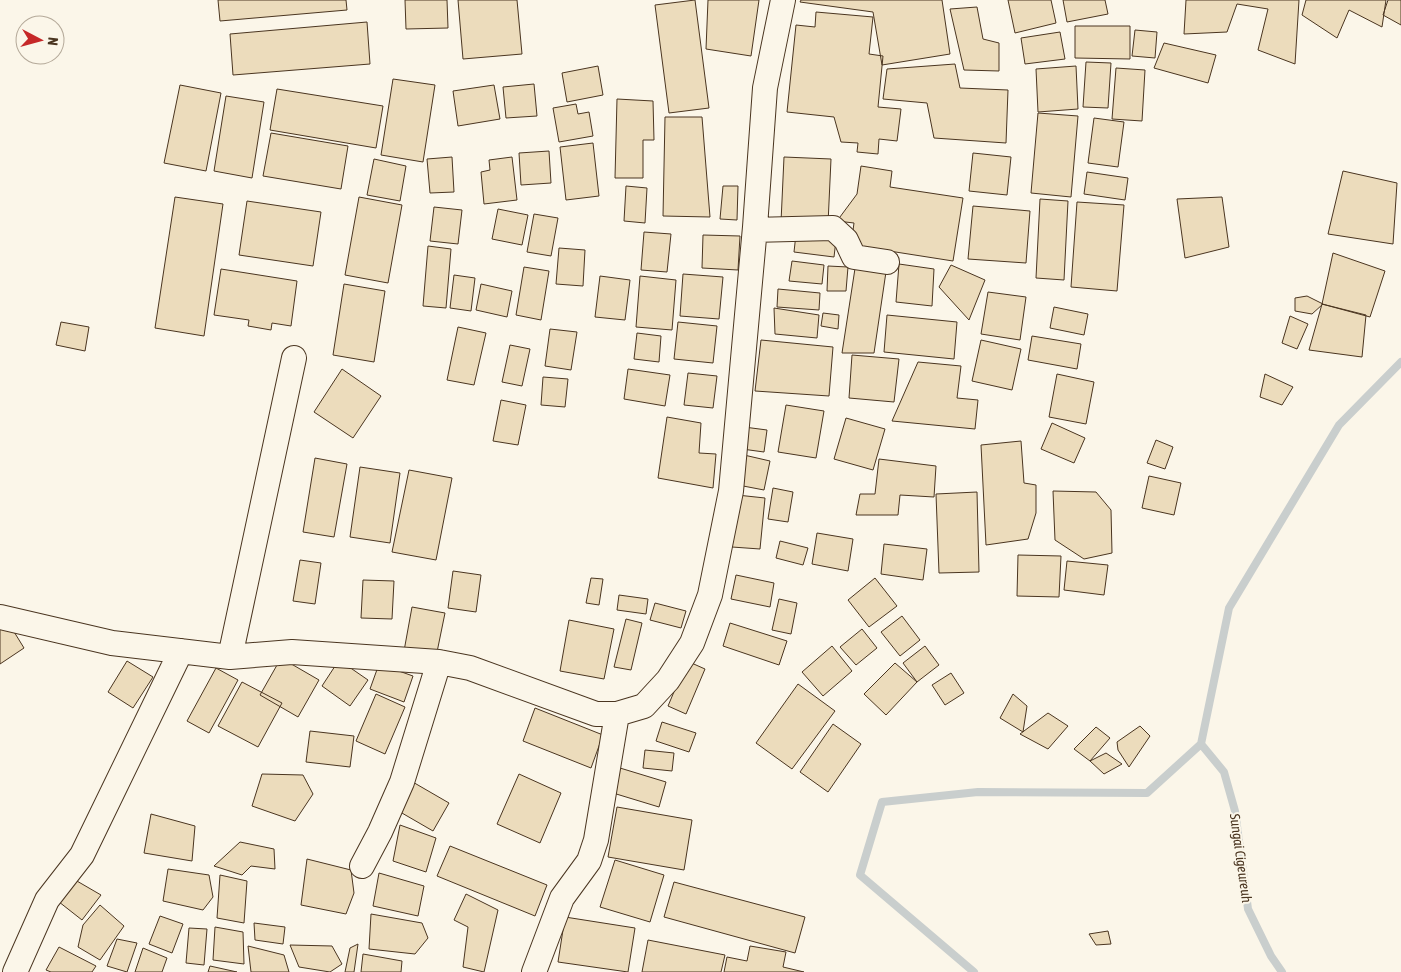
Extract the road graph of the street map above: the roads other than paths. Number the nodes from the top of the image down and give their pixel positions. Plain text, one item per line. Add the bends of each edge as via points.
1 (782, 0) edge
2 (755, 230) junction
3 (887, 262) dead end
4 (294, 358) dead end
5 (0, 617) edge
6 (181, 651) junction
7 (230, 657) junction
8 (439, 662) junction
9 (617, 714) junction
10 (362, 866) dead end
11 (15, 972) edge
12 (534, 972) edge

1 - 2 street via 765,88
2 - 3 street via 833,228 846,240 854,257
2 - 9 street via 731,491 710,595 692,643 668,680 644,706
4 - 7 street
5 - 6 street via 112,643
6 - 7 street
6 - 11 street via 82,855 47,900
7 - 8 street via 292,652
8 - 9 street via 470,668 596,714
8 - 10 street via 402,782
9 - 12 street via 596,840 589,860 562,898

